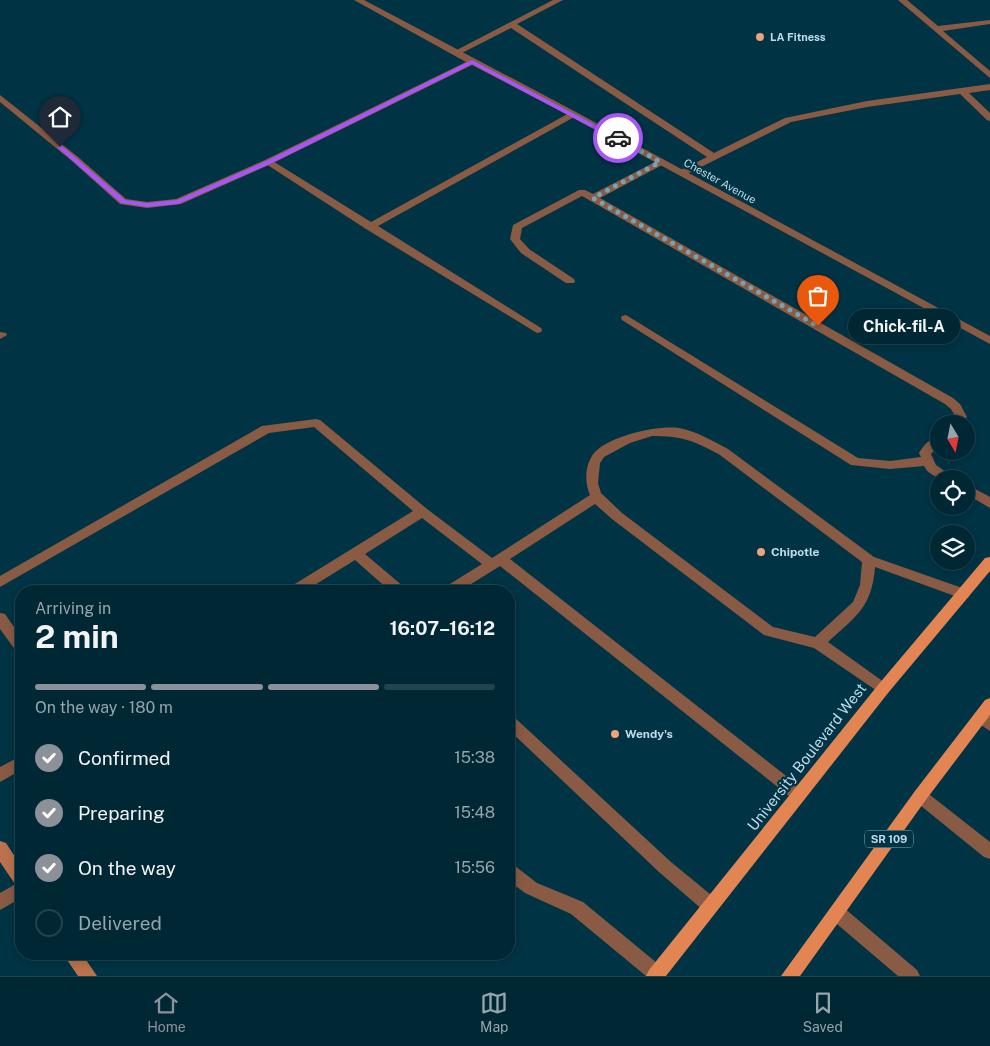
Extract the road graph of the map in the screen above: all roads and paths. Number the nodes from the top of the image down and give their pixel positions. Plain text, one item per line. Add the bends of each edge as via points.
1 (358, 0) edge
2 (559, 0) edge
3 (902, 0) edge
4 (990, 22) edge
5 (511, 24) junction
6 (936, 29) junction
7 (455, 53) junction
8 (472, 62) junction
9 (990, 75) edge
10 (990, 87) edge
11 (962, 91) junction
12 (0, 98) edge
13 (573, 114) junction
14 (990, 118) edge
15 (714, 157) junction
16 (268, 162) junction
17 (660, 162) junction
18 (682, 173) junction
19 (593, 198) junction
20 (370, 227) junction
21 (570, 281) dead end
22 (626, 318) dead end
23 (537, 330) dead end
24 (990, 341) edge
25 (960, 415) edge
26 (930, 448) edge
27 (927, 461) junction
28 (934, 470) edge
29 (975, 494) edge
30 (597, 497) junction
31 (990, 503) edge
32 (422, 512) junction
33 (356, 554) junction
34 (869, 560) junction
35 (496, 562) junction
36 (990, 562) edge
37 (0, 582) edge
38 (305, 585) edge
39 (391, 585) edge
40 (460, 585) edge
41 (963, 594) junction
42 (0, 618) edge
43 (15, 639) edge
44 (818, 643) junction
45 (883, 689) junction
46 (990, 704) edge
47 (985, 721) edge
48 (515, 727) edge
49 (15, 766) edge
50 (0, 775) edge
51 (799, 795) junction
52 (920, 796) junction
53 (0, 848) edge
54 (990, 852) edge
55 (15, 867) edge
56 (515, 876) edge
57 (15, 893) edge
58 (0, 902) edge
59 (710, 905) junction
60 (837, 913) junction
61 (76, 960) edge
62 (656, 975) edge
63 (88, 976) edge
64 (790, 976) edge
65 (911, 976) edge

1 - 7 street, Chester Avenue
2 - 5 street
3 - 6 street
4 - 6 street
5 - 7 street
5 - 15 street
6 - 9 street
7 - 8 street, Chester Avenue
8 - 13 street, Chester Avenue
8 - 16 street
10 - 11 street
11 - 14 street
11 - 15 street via 867,104 788,120
12 - 16 street via 123,202 147,205 178,202
13 - 17 street, Chester Avenue
13 - 20 street
15 - 18 street
16 - 20 street
17 - 18 street, Chester Avenue
17 - 19 street
18 - 24 street, Chester Avenue
19 - 21 street via 582,192 517,227 515,239 525,250
19 - 25 street via 949,401
20 - 23 street
22 - 27 street via 855,462
26 - 27 street via 925,453
27 - 28 street
29 - 31 street
30 - 34 street via 592,473 600,454 640,436 663,431 678,432 724,452
30 - 35 street
30 - 44 street via 769,631
32 - 33 street
32 - 35 street
32 - 37 street via 316,423 266,429
33 - 38 street
33 - 39 street
34 - 41 street
34 - 44 street via 867,585 859,605
35 - 40 street
35 - 51 street
36 - 41 main road, University Boulevard West
41 - 45 main road, University Boulevard West
42 - 43 street
44 - 45 street
45 - 51 main road, University Boulevard West
46 - 47 main road, SR 109
47 - 52 main road, SR 109
48 - 59 street
49 - 50 street
51 - 59 main road, University Boulevard West
52 - 54 street
52 - 60 main road, SR 109
53 - 55 street
56 - 62 street via 530,888 577,908
57 - 58 street
59 - 62 main road, University Boulevard West
60 - 64 main road, SR 109
60 - 65 street
61 - 63 street

